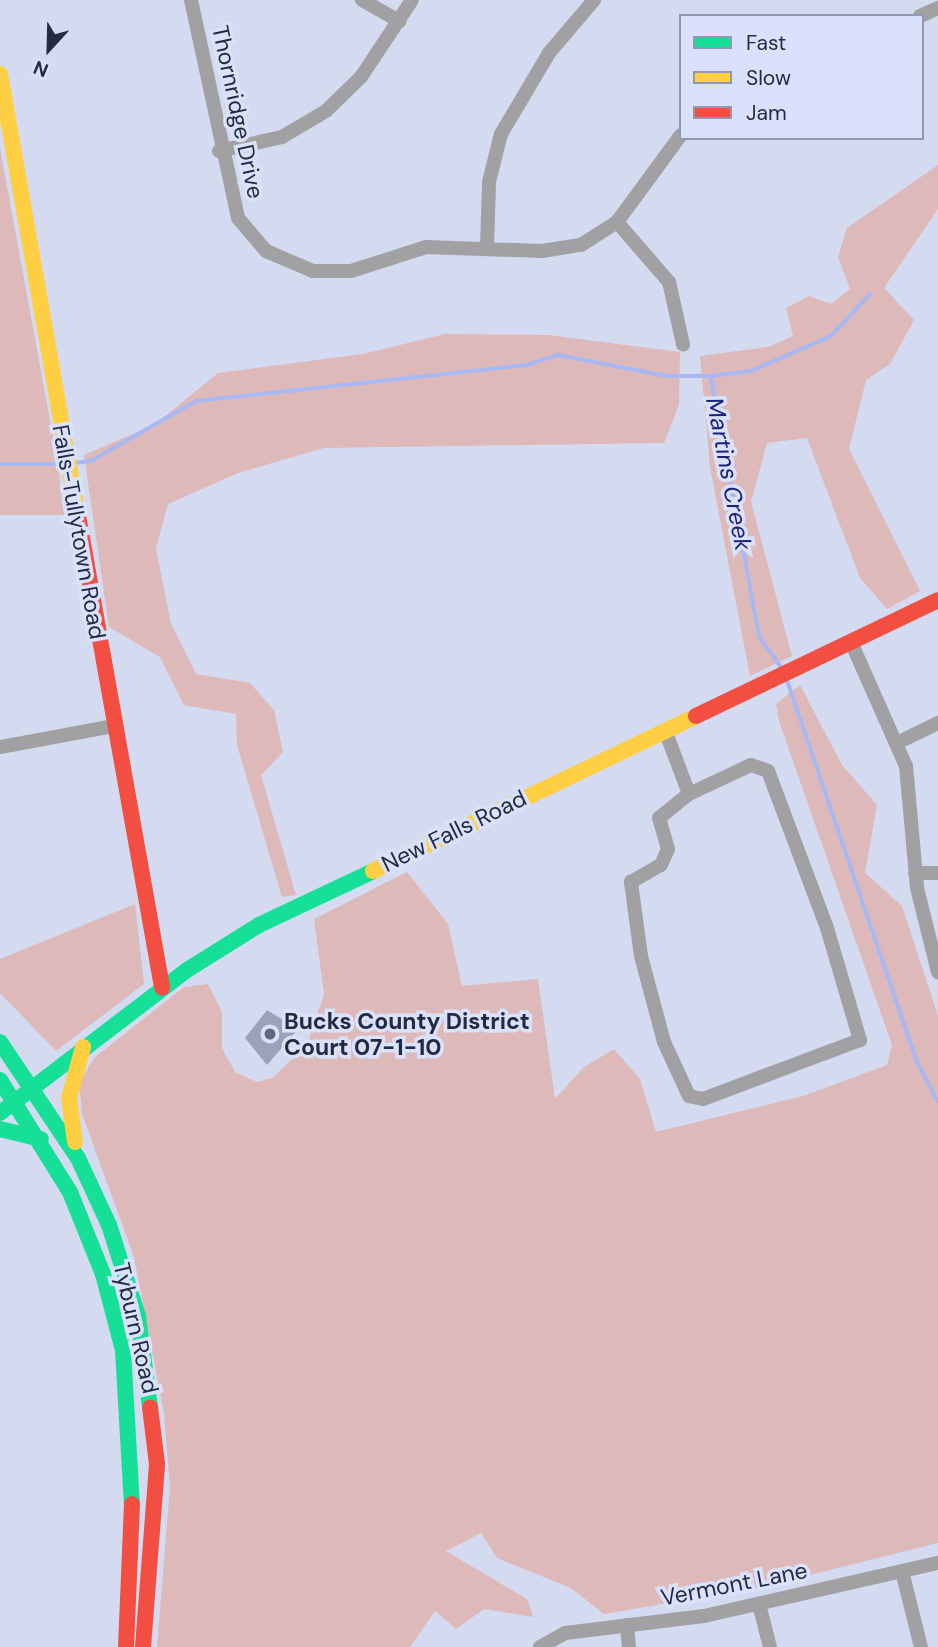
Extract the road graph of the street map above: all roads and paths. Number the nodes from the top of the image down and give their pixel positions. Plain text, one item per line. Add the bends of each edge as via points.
1 (191, 0) edge
2 (362, 0) edge
3 (412, 0) edge
4 (594, 0) edge
5 (398, 21) junction
6 (0, 74) edge
7 (679, 138) edge
8 (219, 151) junction
9 (617, 222) junction
10 (486, 247) junction
11 (683, 344) dead end
12 (938, 600) edge
13 (851, 642) junction
14 (938, 723) edge
15 (113, 726) junction
16 (665, 730) junction
17 (898, 743) junction
18 (0, 747) edge
19 (690, 794) junction
20 (915, 873) junction
21 (938, 873) edge
22 (938, 972) edge
23 (162, 988) junction
24 (0, 1042) edge
25 (83, 1048) junction
26 (0, 1080) edge
27 (33, 1084) junction
28 (15, 1100) junction
29 (0, 1113) edge
30 (0, 1129) edge
31 (41, 1139) junction
32 (78, 1158) junction
33 (938, 1563) edge
34 (902, 1571) junction
35 (759, 1604) junction
36 (627, 1625) junction
37 (126, 1647) edge
38 (143, 1647) edge
39 (540, 1647) edge
40 (629, 1647) edge
41 (770, 1647) edge
42 (921, 1647) edge

1 - 8 street, Thornridge Drive
2 - 5 street
3 - 5 street
4 - 10 street via 548,54 501,134 489,182
5 - 8 street via 361,77 326,111 282,137
6 - 15 main road, Falls-Tullytown Road
7 - 9 street, Thornridge Drive
8 - 10 street, Thornridge Drive via 246,231 295,266 351,271 426,247
9 - 10 street, Thornridge Drive via 565,250
9 - 11 street via 669,282
12 - 13 main road, New Falls Road
13 - 16 main road, New Falls Road
13 - 17 street
14 - 17 street
15 - 18 street
15 - 23 main road, Falls-Tullytown Road
16 - 19 street
16 - 23 main road, New Falls Road via 259,925
17 - 20 street via 911,792
19 - 19 street via 659,818 668,849 661,865 631,882 629,895 664,1042 689,1096 703,1100 856,1046 861,1033 768,771 751,765
20 - 21 street
20 - 22 street
23 - 25 main road, New Falls Road
24 - 27 main road, Tyburn Road
25 - 27 main road, New Falls Road
25 - 32 main road via 69,1098
26 - 28 main road, Tyburn Road
27 - 28 main road, New Falls Road
27 - 32 main road, Tyburn Road
28 - 29 main road, New Falls Road
28 - 31 main road, Tyburn Road
30 - 31 main road
31 - 37 main road, Tyburn Road via 89,1234 126,1373 134,1517
32 - 38 main road, Tyburn Road via 121,1258 153,1399 156,1506
33 - 34 street, Vermont Lane
34 - 35 street, Vermont Lane
34 - 42 street
35 - 36 street, Vermont Lane
35 - 41 street
36 - 39 street, Vermont Lane via 565,1633
36 - 40 street

